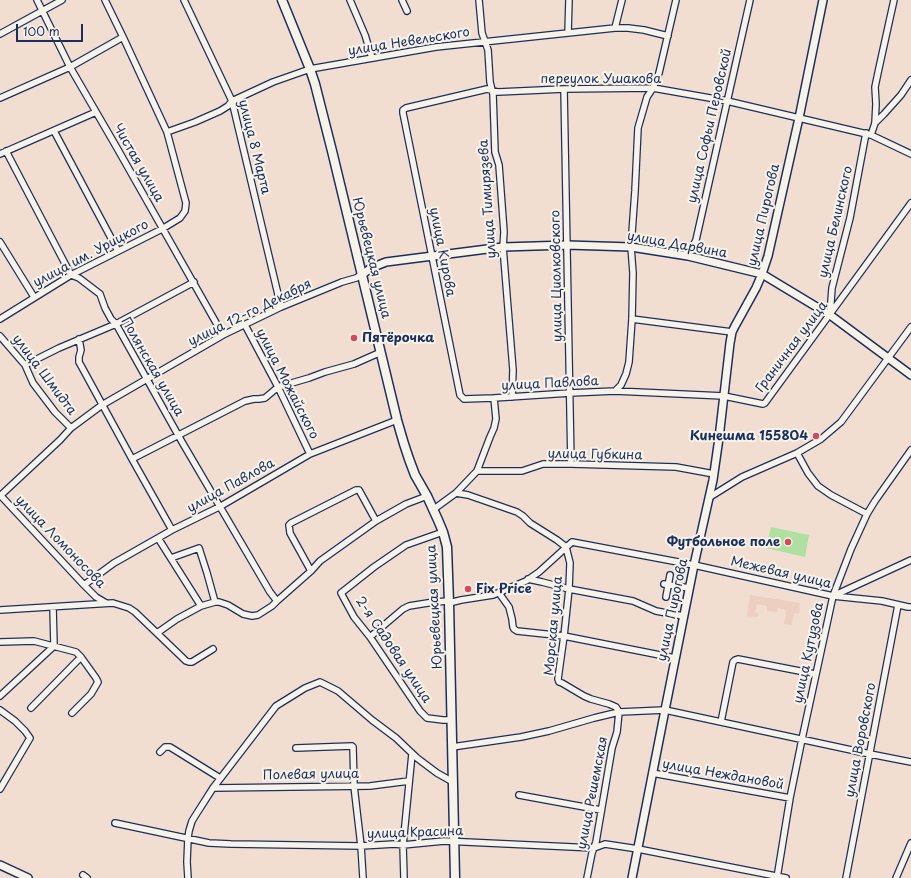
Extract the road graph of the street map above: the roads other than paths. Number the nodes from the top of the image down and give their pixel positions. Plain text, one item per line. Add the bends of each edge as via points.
1 (37, 0) edge
2 (62, 0) edge
3 (105, 0) edge
4 (184, 0) edge
5 (282, 0) edge
6 (350, 0) edge
7 (402, 0) edge
8 (480, 0) edge
9 (569, 0) edge
10 (622, 0) edge
11 (676, 0) edge
12 (750, 0) edge
13 (823, 0) edge
14 (894, 0) edge
15 (43, 10) junction
16 (407, 11) dead end
17 (615, 28) junction
18 (568, 33) junction
19 (0, 34) edge
20 (668, 36) junction
21 (123, 37) junction
22 (485, 42) junction
23 (372, 58) junction
24 (70, 67) junction
25 (310, 69) junction
26 (911, 80) edge
27 (653, 88) junction
28 (564, 89) junction
29 (492, 91) junction
30 (0, 98) edge
31 (232, 101) junction
32 (727, 101) junction
33 (403, 110) joint
34 (96, 112) junction
35 (799, 118) junction
36 (875, 123) junction
37 (54, 131) junction
38 (167, 132) junction
39 (869, 134) junction
40 (6, 151) junction
41 (0, 154) edge
42 (911, 154) edge
43 (911, 203) edge
44 (162, 229) junction
45 (0, 242) edge
46 (567, 245) junction
47 (503, 247) junction
48 (631, 247) junction
49 (118, 251) junction
50 (432, 256) junction
51 (688, 256) junction
52 (363, 274) junction
53 (762, 274) junction
54 (71, 275) junction
55 (194, 282) junction
56 (34, 297) junction
57 (281, 307) junction
58 (830, 315) junction
59 (0, 319) edge
60 (632, 319) junction
61 (116, 324) junction
62 (245, 324) junction
63 (911, 327) edge
64 (732, 332) junction
65 (223, 335) junction
66 (0, 336) edge
67 (79, 339) junction
68 (381, 352) junction
69 (889, 358) junction
70 (26, 365) junction
71 (911, 375) edge
72 (147, 379) junction
73 (278, 387) junction
74 (615, 391) junction
75 (570, 393) junction
76 (724, 396) junction
77 (462, 397) joint
78 (512, 397) junction
79 (494, 398) junction
80 (102, 405) junction
81 (397, 420) junction
82 (71, 428) junction
83 (178, 435) junction
84 (911, 450) edge
85 (797, 453) junction
86 (310, 454) junction
87 (132, 459) junction
88 (571, 464) junction
89 (477, 471) junction
90 (714, 474) junction
91 (456, 493) junction
92 (0, 495) edge
93 (427, 496) junction
94 (710, 497) junction
95 (220, 506) junction
96 (434, 509) junction
97 (867, 514) junction
98 (376, 521) junction
99 (172, 530) junction
100 (443, 532) junction
101 (158, 538) junction
102 (566, 547) junction
103 (171, 558) junction
104 (911, 560) edge
105 (694, 565) junction
106 (311, 571) junction
107 (670, 575) dead end
108 (528, 579) junction
109 (84, 584) junction
110 (666, 584) junction
111 (689, 588) junction
112 (569, 590) junction
113 (499, 593) junction
114 (833, 596) junction
115 (666, 597) dead end
116 (277, 601) junction
117 (215, 602) junction
118 (449, 602) junction
119 (106, 603) junction
120 (898, 605) junction
121 (53, 606) junction
122 (201, 606) junction
123 (911, 607) edge
124 (0, 610) edge
125 (684, 616) junction
126 (157, 633) junction
127 (564, 636) junction
128 (370, 637) junction
129 (0, 642) edge
130 (54, 646) junction
131 (213, 649) dead end
132 (81, 657) junction
133 (675, 658) junction
134 (815, 674) junction
135 (0, 696) edge
136 (31, 708) dead end
137 (0, 710) edge
138 (665, 710) junction
139 (619, 712) junction
140 (72, 713) dead end
141 (452, 720) junction
142 (721, 722) junction
143 (802, 738) junction
144 (452, 747) junction
145 (296, 748) dead end
146 (160, 752) dead end
147 (412, 754) junction
148 (870, 754) junction
149 (911, 762) edge
150 (652, 773) junction
151 (220, 778) junction
152 (409, 781) junction
153 (453, 782) junction
154 (354, 786) junction
155 (213, 788) junction
156 (0, 789) edge
157 (519, 795) dead end
158 (790, 798) junction
159 (601, 810) junction
160 (115, 823) dead end
161 (188, 838) junction
162 (454, 842) junction
163 (911, 843) edge
164 (403, 845) junction
165 (361, 846) junction
166 (594, 848) junction
167 (638, 849) junction
168 (0, 865) edge
169 (777, 877) edge
170 (28, 878) edge
171 (188, 878) edge
172 (363, 878) edge
173 (404, 878) edge
174 (455, 878) edge
175 (587, 878) edge
176 (632, 878) edge
177 (786, 878) edge
178 (846, 878) edge
179 (896, 878) edge

1 - 15 street, Чистая улица
2 - 15 street
3 - 21 street
4 - 31 street, улица 8 Марта
5 - 25 main road, Юрьевецкая улица
6 - 23 street
7 - 16 street
8 - 22 street, улица Тимирязева
9 - 18 street
10 - 17 street
11 - 20 street
12 - 32 street, улица Софьи Перовской
13 - 35 street, улица Пирогова
14 - 36 street, улица Белинского via 875,87
15 - 19 street
15 - 24 street, Чистая улица
17 - 18 street, улица Невельского
17 - 20 street, улица Невельского via 644,30
18 - 22 street, улица Невельского
20 - 27 street
21 - 24 street
21 - 38 street
22 - 23 street, улица Невельского
22 - 29 street, улица Тимирязева
23 - 25 street, улица Невельского
24 - 30 street
24 - 34 street, Чистая улица
25 - 31 street, улица Невельского via 273,82
25 - 52 main road, Юрьевецкая улица
26 - 36 street, улица Белинского
27 - 28 street, переулок Ушакова
27 - 32 street, переулок Ушакова
27 - 48 street via 645,100 638,128
28 - 29 street, переулок Ушакова
28 - 46 street, улица Циолковского
29 - 33 street, переулок Ушакова via 487,90
29 - 47 street, улица Тимирязева via 495,152 500,165
31 - 38 street, улица Невельского via 220,111
31 - 57 street, улица 8 Марта
32 - 35 street, переулок Ушакова
32 - 51 street, улица Софьи Перовской via 696,240
33 - 50 street, улица Кирова
34 - 37 street
34 - 44 street, Чистая улица
35 - 39 street, переулок Ушакова
35 - 53 street, улица Пирогова
36 - 39 street, улица Белинского
37 - 40 street
37 - 49 street
38 - 44 street, улица им. Урицкого via 186,203 185,211 180,218
39 - 42 street, переулок Ушакова
39 - 58 street, улица Белинского via 832,288
40 - 41 street
40 - 54 street
43 - 58 street, Граничная улица
44 - 49 street, улица им. Урицкого
44 - 55 street, Чистая улица
45 - 56 street
46 - 47 street, улица Дарвина
46 - 48 street, улица Дарвина
46 - 75 street, улица Циолковского
47 - 50 street, улица Дарвина
47 - 78 street, улица Тимирязева via 513,370
48 - 51 street, улица Дарвина
48 - 60 street
49 - 54 street, улица им. Урицкого
50 - 52 street, улица Дарвина via 386,262
50 - 77 street, улица Кирова
51 - 53 street, улица Дарвина
52 - 57 street, улица 12-го Декабря
52 - 68 main road, Юрьевецкая улица
53 - 58 street, улица Дарвина
53 - 64 street, улица Пирогова
54 - 56 street, улица им. Урицкого
54 - 61 street, Полянская улица via 100,294 104,308
55 - 61 street
55 - 65 street, Чистая улица
56 - 59 street, улица им. Урицкого
57 - 62 street, улица 12-го Декабря
58 - 69 street, улица Дарвина
58 - 76 street, Граничная улица via 765,403
60 - 64 street
60 - 74 street via 627,368 621,384
61 - 67 street
61 - 72 street, Полянская улица
62 - 65 street, улица 12-го Декабря
62 - 73 street, улица Можайского
63 - 69 street
64 - 76 street, улица Пирогова
65 - 72 street, улица 12-го Декабря
66 - 70 street, улица Шмидта
67 - 70 street
67 - 80 street via 79,362
68 - 73 street via 354,364
68 - 81 main road, Юрьевецкая улица
69 - 71 street, улица Дарвина
69 - 85 street via 841,422 821,439
70 - 82 street, улица Шмидта via 33,383
72 - 80 street, улица 12-го Декабря
72 - 83 street, Полянская улица
73 - 83 street via 265,398 245,401
73 - 86 street, улица Можайского
74 - 75 street, улица Павлова
74 - 76 street, Граничная улица
75 - 78 street, улица Павлова
75 - 88 street, улица Циолковского
76 - 90 street, улица Пирогова
77 - 79 street, улица Павлова
78 - 79 street, улица Павлова
79 - 89 street via 494,428
80 - 82 street, улица 12-го Декабря
80 - 87 street
81 - 86 street, улица Павлова
81 - 93 main road, Юрьевецкая улица via 415,475
82 - 92 street, улица 12-го Декабря
83 - 87 street
83 - 95 street, Полянская улица
84 - 97 street, улица Кутузова
85 - 94 street via 742,477
85 - 97 street via 818,486
86 - 95 street, улица Павлова
87 - 99 street
88 - 89 street, улица Губкина via 544,464 522,472
88 - 90 street, улица Губкина via 676,467
89 - 91 street
90 - 94 street, улица Пирогова
91 - 96 street
91 - 102 street via 516,512
92 - 109 street, улица Ломоносова
93 - 96 main road, Юрьевецкая улица
93 - 98 street via 406,504
94 - 105 street, улица Пирогова
95 - 99 street, улица Павлова
95 - 116 street, Полянская улица
96 - 100 main road, Юрьевецкая улица
97 - 114 street, улица Кутузова
98 - 106 street via 320,561
98 - 106 street via 359,490 356,490 291,523 290,533
99 - 101 street, улица Павлова
100 - 118 main road, Юрьевецкая улица via 447,553
100 - 128 street, 2-я Садовая улица via 406,545 341,593 354,617
101 - 103 street
101 - 109 street, улица Павлова
102 - 105 street, Межевая улица via 572,542
102 - 108 street
102 - 112 street, Морская улица via 570,563
103 - 117 street via 199,548
103 - 122 street
104 - 114 street
105 - 111 street, улица Пирогова
105 - 114 street, Межевая улица
106 - 116 street
107 - 110 street
108 - 112 street
108 - 113 street
109 - 119 street, улица Ломоносова
110 - 111 street
110 - 115 street
111 - 125 street, улица Пирогова
112 - 125 street via 633,601 656,611
112 - 127 street, Морская улица
113 - 118 street
113 - 127 street via 508,607 514,630
114 - 120 street, Межевая улица
114 - 134 street, улица Кутузова
116 - 117 street via 265,611 252,616
117 - 122 street
118 - 128 street via 409,606
118 - 141 main road, Юрьевецкая улица
119 - 121 street
119 - 126 street via 129,608
120 - 123 street, Межевая улица
120 - 148 street, улица Воровского
121 - 124 street
121 - 130 street
122 - 126 street
125 - 133 street, улица Пирогова
126 - 131 street via 189,662
127 - 133 street
127 - 139 street, Морская улица via 559,682 592,699 616,707
128 - 141 street, 2-я Садовая улица via 420,711 428,718
129 - 130 street via 34,641
130 - 132 street via 76,652
130 - 135 street
132 - 136 street
132 - 140 street via 98,682 91,694
133 - 138 street, улица Пирогова
134 - 142 street via 735,660
134 - 143 street, улица Кутузова
137 - 156 street via 15,720 30,738
138 - 139 street
138 - 142 street
138 - 150 street, улица Пирогова
139 - 144 street via 549,731
139 - 159 street, улица Решемская
141 - 144 main road, Юрьевецкая улица
142 - 143 street
143 - 148 street
143 - 158 street, улица Кутузова
144 - 153 main road, Юрьевецкая улица
145 - 154 street via 352,746
146 - 151 street via 165,747 170,747
147 - 151 street via 351,702 320,682 276,706
147 - 152 street
147 - 153 street
148 - 149 street
148 - 178 street, улица Воровского
150 - 158 street, улица Неждановой
150 - 167 street, улица Пирогова
151 - 155 street
152 - 154 street, Полевая улица
152 - 164 street
153 - 162 main road, Юрьевецкая улица
154 - 155 street, Полевая улица
154 - 165 street
155 - 161 street via 192,821
157 - 159 street
158 - 169 street, улица Кутузова
159 - 166 street, улица Решемская
160 - 161 street, улица Красина
161 - 165 street, улица Красина via 209,843
161 - 171 street
162 - 164 street, улица Красина
162 - 166 street, улица Красина
162 - 174 main road, Юрьевецкая улица
163 - 179 street
164 - 165 street, улица Красина
164 - 173 street
165 - 172 street
166 - 167 street, улица Красина via 605,844
166 - 175 street, улица Решемская
167 - 169 street, улица Красина
167 - 176 street, улица Пирогова
168 - 170 street
169 - 177 street, улица Красина

